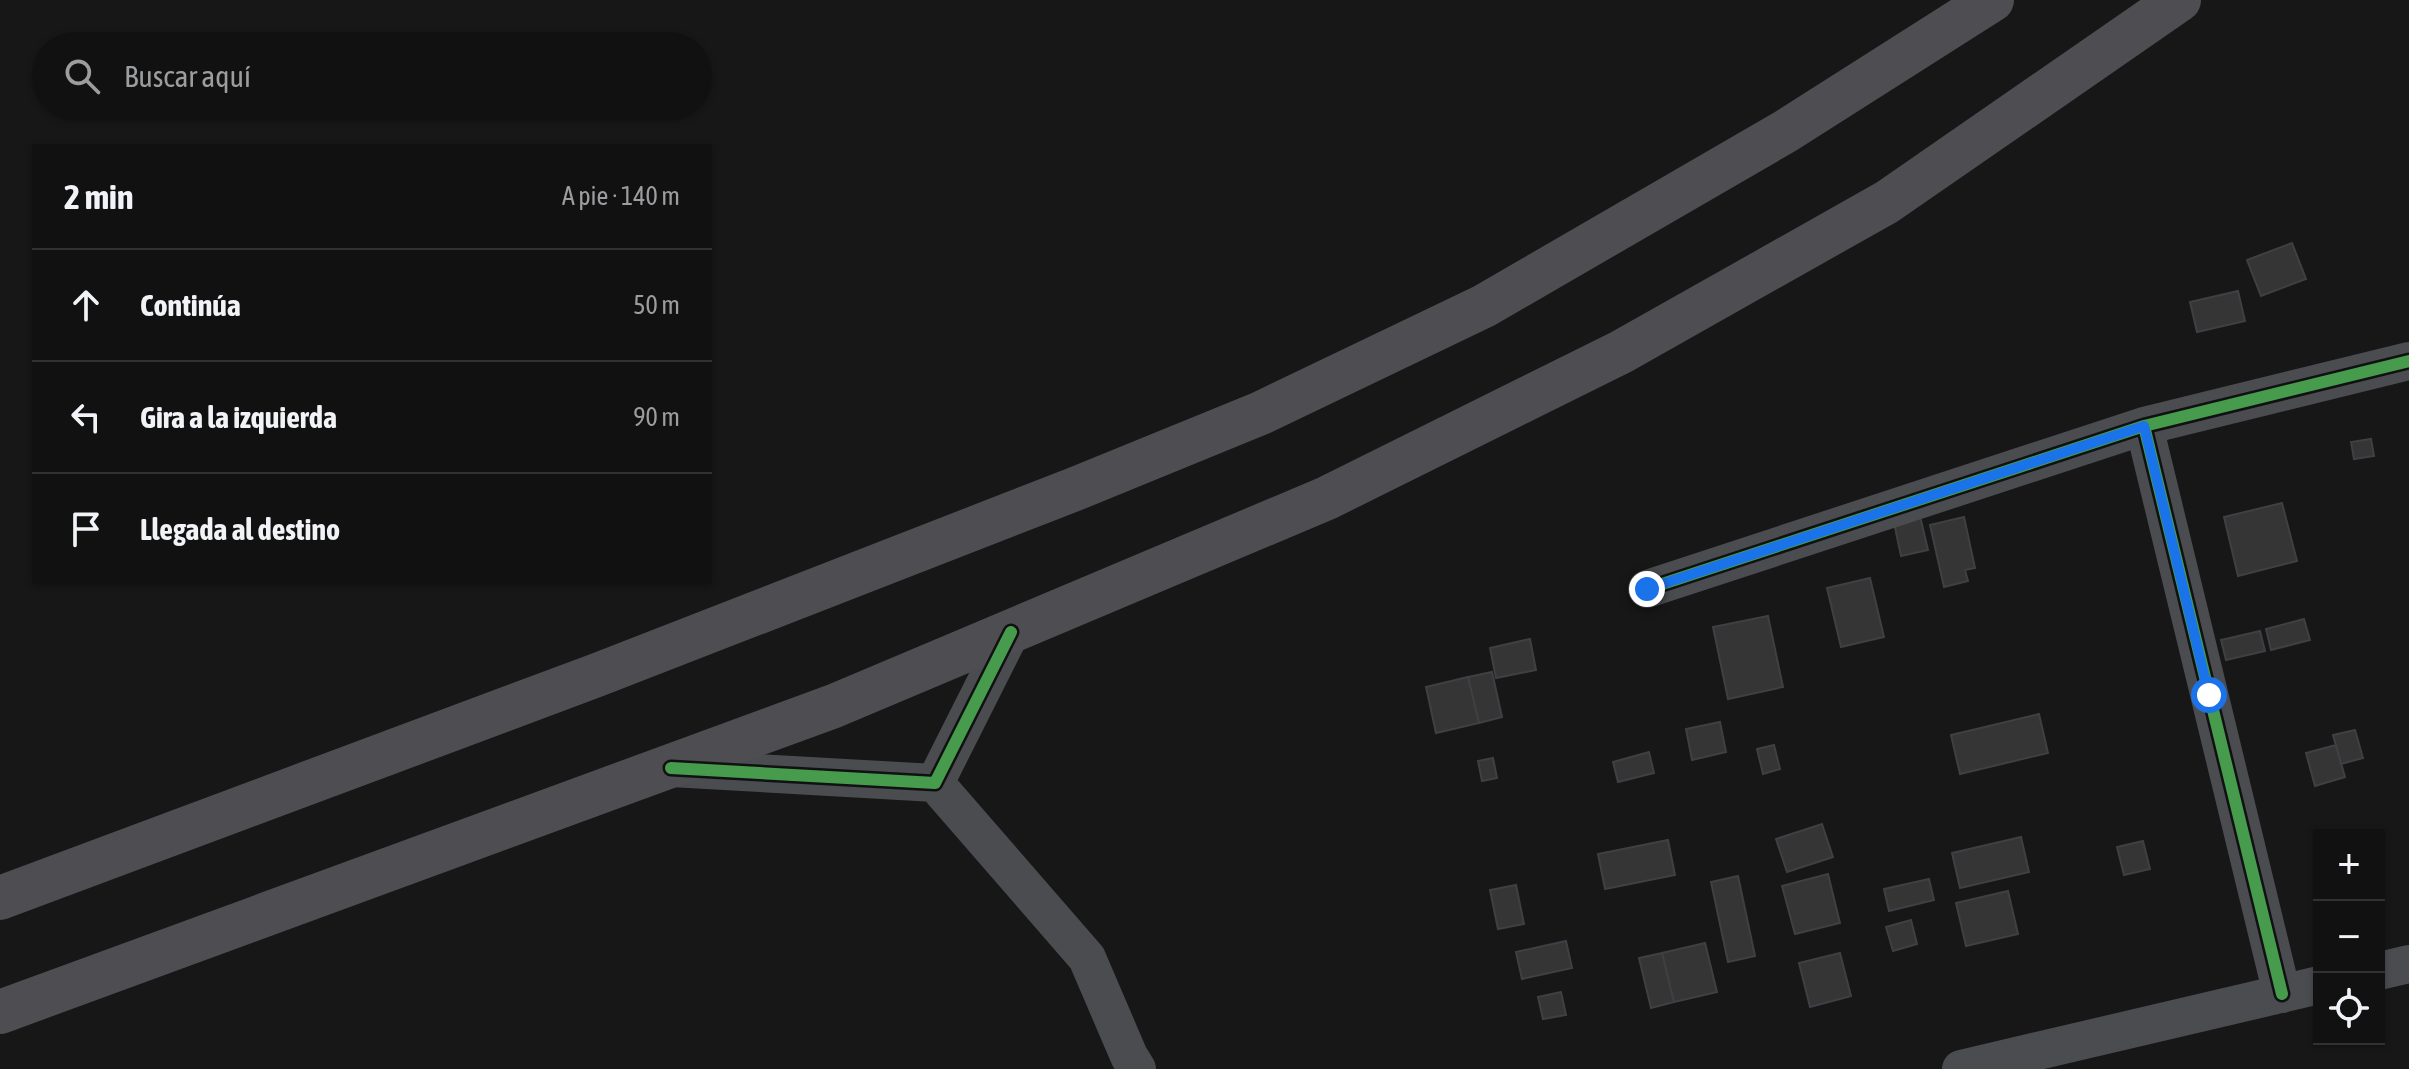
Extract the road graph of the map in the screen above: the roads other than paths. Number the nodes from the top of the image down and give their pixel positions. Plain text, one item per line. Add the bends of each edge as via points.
1 (1992, 0) edge
2 (2179, 0) edge
3 (2409, 361) edge
4 (2144, 426) junction
5 (1647, 589) dead end
6 (1011, 632) junction
7 (671, 768) junction
8 (935, 783) junction
9 (0, 898) edge
10 (2409, 964) edge
11 (2385, 970) edge
12 (2313, 986) edge
13 (2282, 994) junction
14 (0, 1012) edge
15 (1137, 1069) edge
16 (1961, 1069) edge

1 - 9 highway via 1786,131 1484,306 1261,413 597,675
2 - 6 highway via 1887,202 1621,352 1327,498
3 - 4 street
4 - 5 street
4 - 13 street
6 - 7 highway
6 - 8 street
7 - 8 street
7 - 14 highway
8 - 15 street via 1087,958
10 - 11 street
12 - 13 street
13 - 16 street

